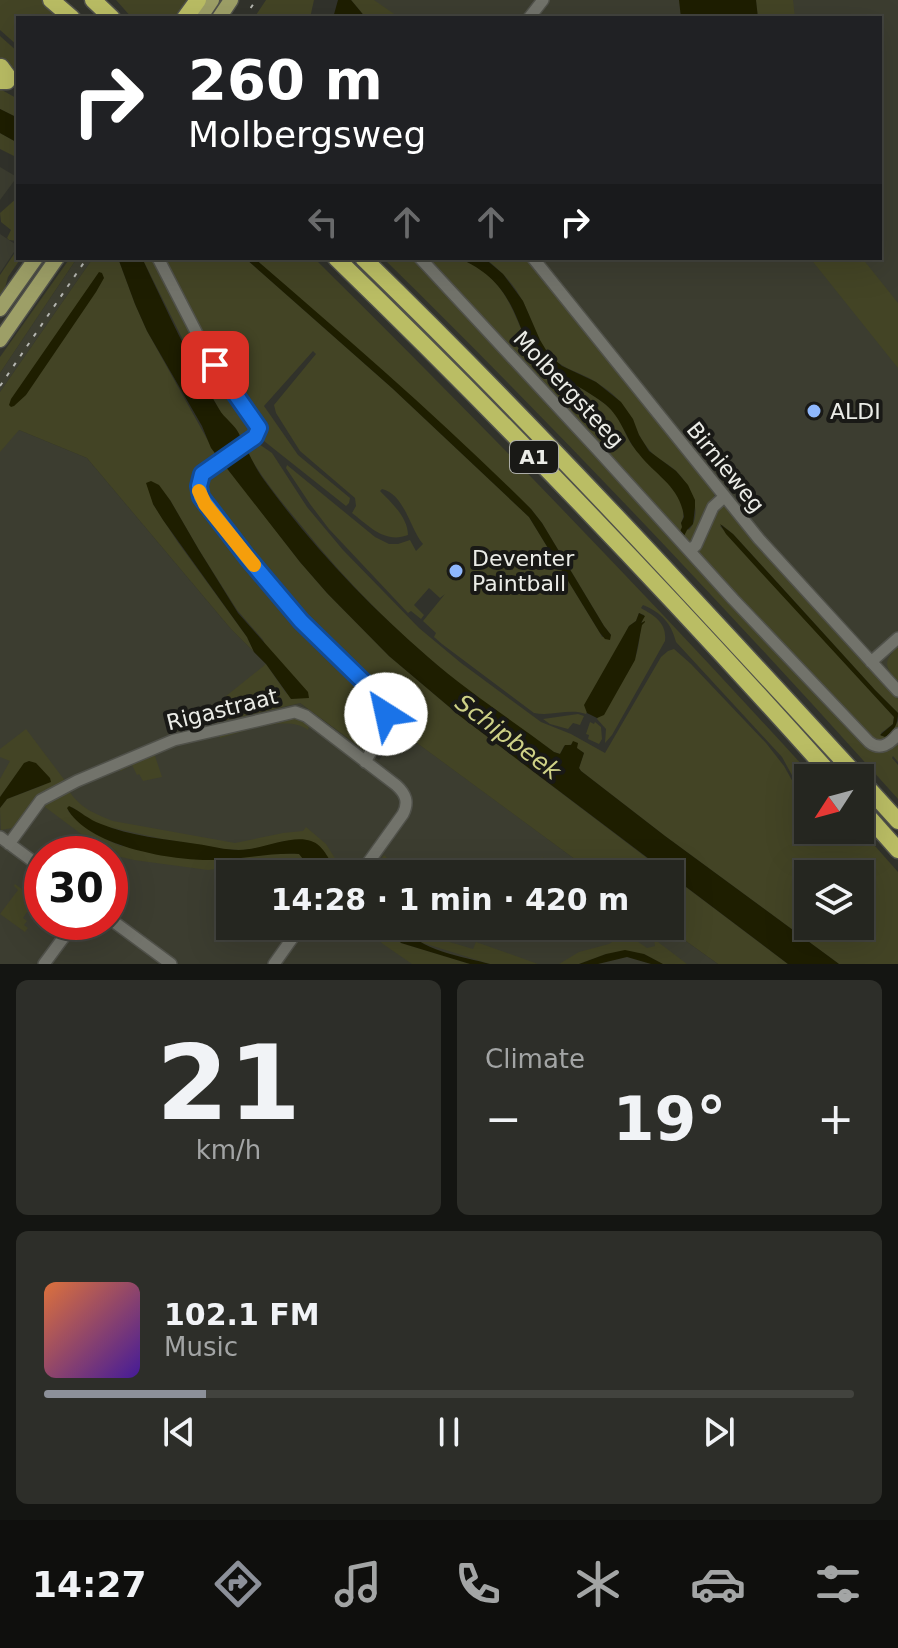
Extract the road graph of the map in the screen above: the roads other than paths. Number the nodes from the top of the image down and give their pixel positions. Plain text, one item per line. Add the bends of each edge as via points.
1 (51, 0) edge
2 (66, 0) edge
3 (93, 0) edge
4 (543, 0) edge
5 (70, 16) edge
6 (83, 16) edge
7 (113, 16) edge
8 (531, 16) edge
9 (0, 74) edge
10 (16, 88) edge
11 (35, 260) edge
12 (56, 260) edge
13 (159, 260) edge
14 (338, 260) edge
15 (365, 260) edge
16 (422, 260) edge
17 (535, 260) edge
18 (0, 309) edge
19 (0, 340) edge
20 (724, 497) junction
21 (687, 548) junction
22 (898, 638) edge
23 (871, 662) junction
24 (898, 691) edge
25 (898, 734) edge
26 (365, 762) junction
27 (821, 764) edge
28 (847, 764) edge
29 (874, 794) edge
30 (898, 821) edge
31 (874, 823) edge
32 (4, 841) edge
33 (898, 850) edge
34 (24, 855) edge
35 (370, 860) edge
36 (128, 932) edge
37 (62, 940) edge
38 (291, 940) edge
39 (44, 964) edge
40 (171, 964) edge
41 (274, 964) edge

1 - 5 highway
2 - 6 highway
3 - 7 highway
4 - 8 street
9 - 10 highway
11 - 18 main road
12 - 19 main road
13 - 26 street via 215,365 258,426 257,435 202,474 199,491 301,621 384,705 386,719
14 - 27 highway, A1 via 646,573
15 - 28 highway, A1 via 574,471
16 - 21 street, Molbergsteeg
17 - 20 street, Birnieweg
20 - 21 street via 713,507 696,545
20 - 23 street, Birnieweg
21 - 25 street, Molbergsteeg via 869,742 882,746
22 - 23 street
23 - 24 street, Birnieweg
26 - 32 street, Rigastraat via 300,713 271,716 174,740 77,781 41,800
26 - 35 street, Rigastraat via 403,792 407,807
29 - 30 highway, A1
31 - 33 highway
32 - 34 street
36 - 40 street
37 - 39 street
38 - 41 street

